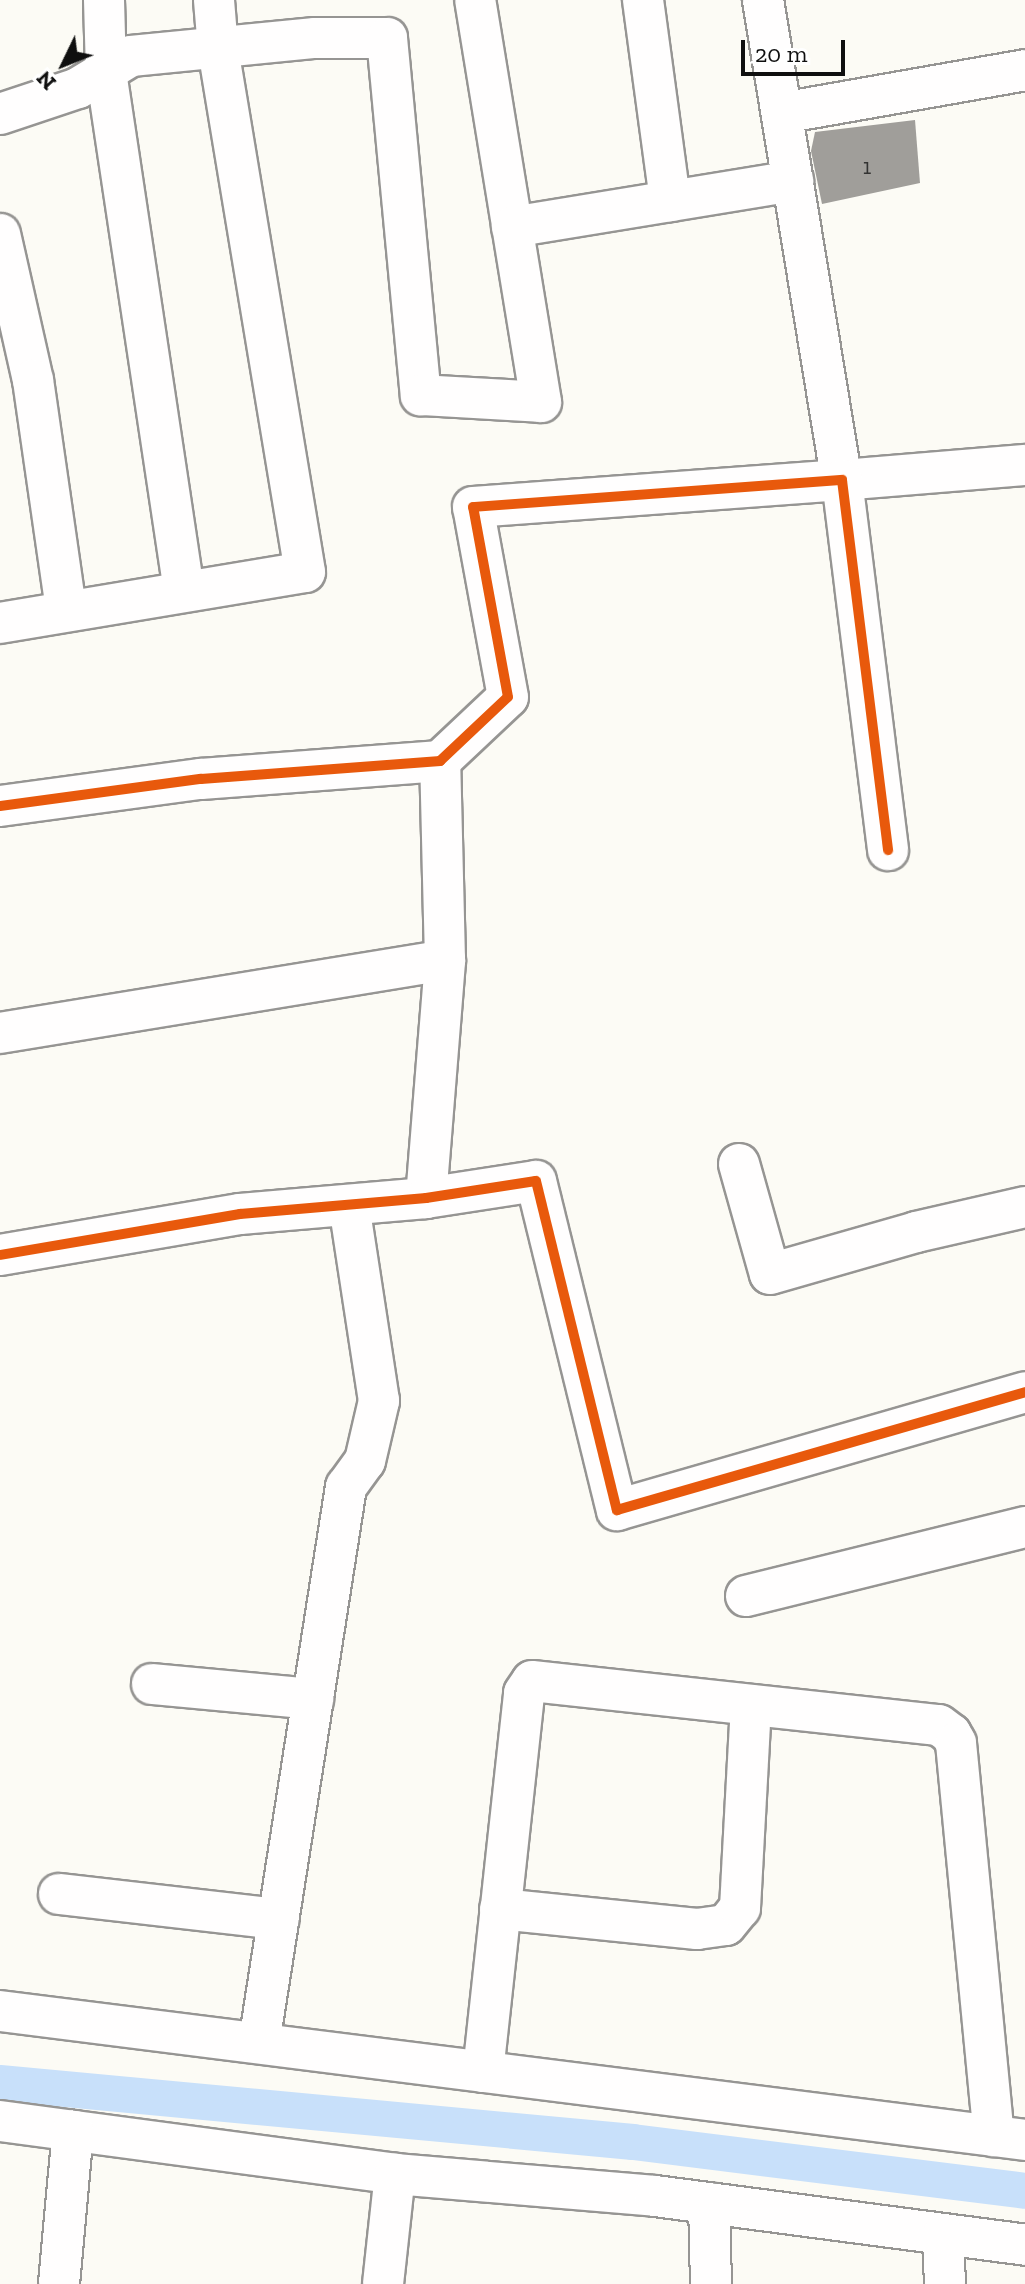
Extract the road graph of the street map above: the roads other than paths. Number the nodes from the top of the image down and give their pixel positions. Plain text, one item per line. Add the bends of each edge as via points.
1 (104, 0) edge
2 (214, 0) edge
3 (475, 0) edge
4 (643, 0) edge
5 (763, 0) edge
6 (218, 49) junction
7 (1025, 70) edge
8 (106, 72) junction
9 (782, 113) junction
10 (0, 114) edge
11 (793, 181) junction
12 (670, 201) junction
13 (512, 227) junction
14 (0, 234) edge
15 (1025, 465) edge
16 (842, 480) junction
17 (184, 591) junction
18 (66, 610) junction
19 (0, 623) edge
20 (440, 761) junction
21 (0, 806) edge
22 (888, 850) dead end
23 (445, 960) junction
24 (0, 1033) edge
25 (739, 1164) dead end
26 (426, 1198) junction
27 (349, 1205) junction
28 (1025, 1207) edge
29 (0, 1255) edge
30 (1025, 1392) edge
31 (1025, 1527) edge
32 (746, 1596) dead end
33 (152, 1684) dead end
34 (313, 1699) junction
35 (751, 1705) junction
36 (59, 1894) dead end
37 (500, 1909) junction
38 (279, 1919) junction
39 (0, 2011) edge
40 (259, 2043) junction
41 (483, 2072) junction
42 (0, 2121) edge
43 (73, 2131) junction
44 (1009, 2138) edge
45 (395, 2174) junction
46 (709, 2203) junction
47 (943, 2235) junction
48 (1025, 2245) edge
49 (59, 2284) edge
50 (383, 2284) edge
51 (711, 2284) edge
52 (945, 2284) edge

1 - 8 street
2 - 6 street
3 - 13 street
4 - 12 street
5 - 9 street
6 - 8 street via 131,56
6 - 13 street via 315,38 387,38 421,395 541,402
6 - 17 street via 305,572
7 - 9 street
8 - 10 street via 78,88
8 - 17 street
9 - 11 street
11 - 12 street
11 - 16 street
12 - 13 street
14 - 18 street via 33,380
15 - 16 street
16 - 20 street via 473,507 508,697
16 - 22 street
17 - 18 street
18 - 19 street
20 - 21 street via 201,779
20 - 23 street
23 - 24 street
23 - 26 street
25 - 28 street via 770,1274
26 - 27 street
26 - 30 street via 536,1181 617,1510
27 - 29 street via 240,1214
27 - 34 street via 379,1401 365,1461 346,1487
31 - 32 street
33 - 34 street
34 - 38 street
35 - 37 street via 532,1681 524,1693
35 - 37 street via 740,1908 726,1925 697,1929
35 - 44 street via 939,1725 951,1734
36 - 38 street
37 - 41 street
38 - 40 street
39 - 40 street
40 - 41 street
41 - 44 street
42 - 43 street
43 - 45 street
43 - 49 street
45 - 46 street
45 - 50 street
46 - 47 street
46 - 51 street
47 - 48 street
47 - 52 street

